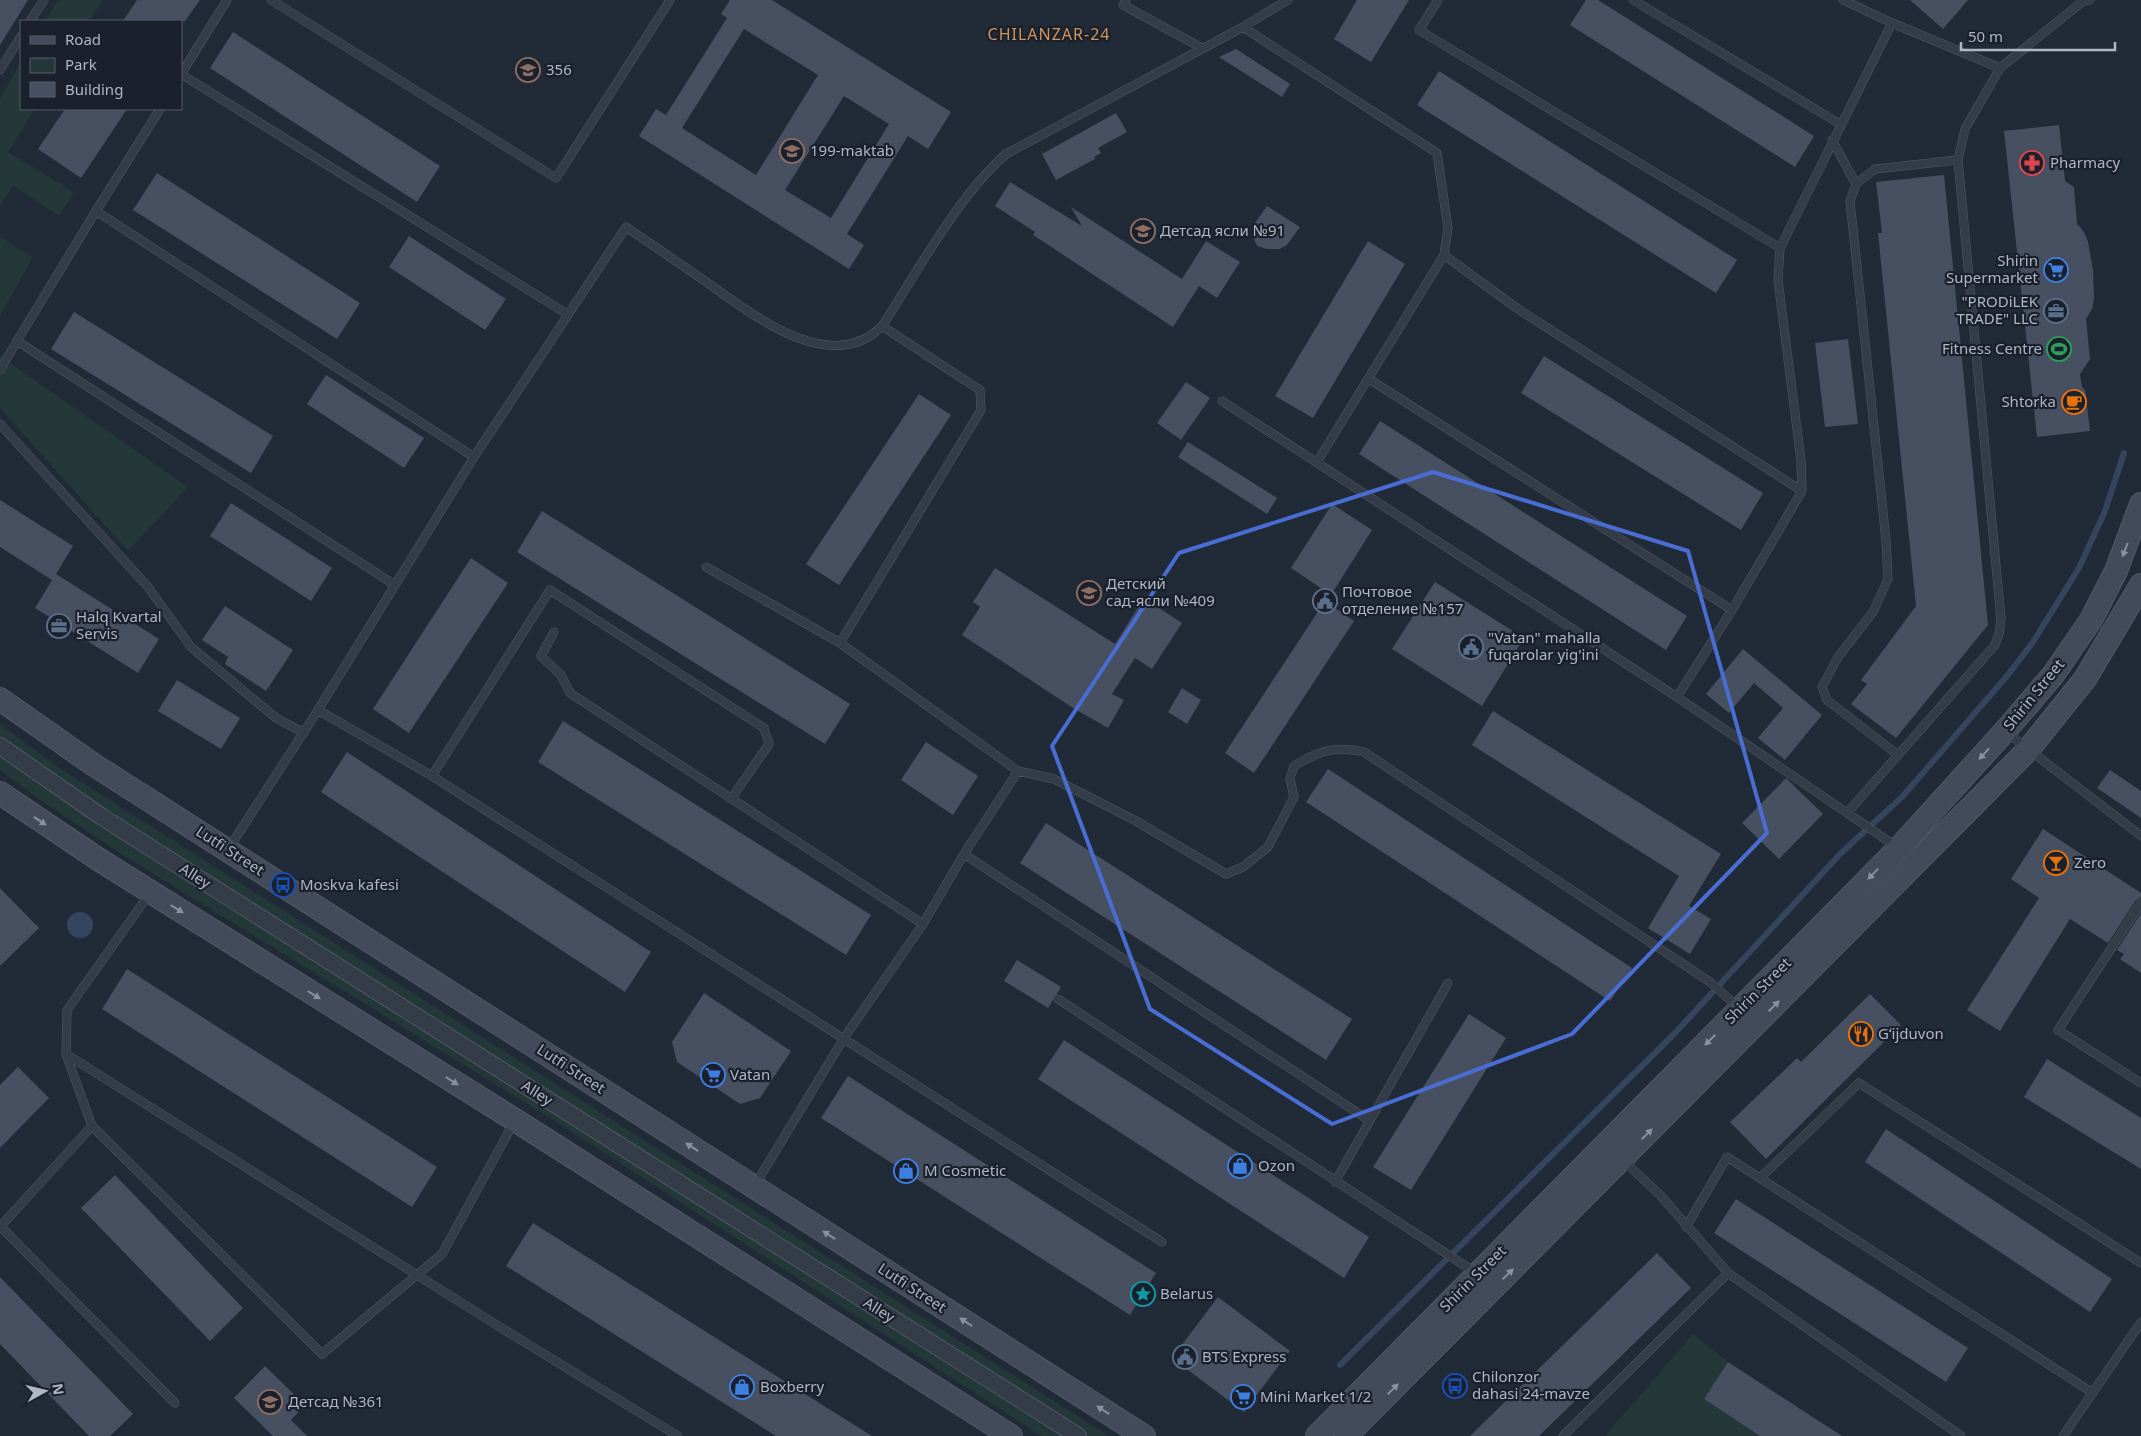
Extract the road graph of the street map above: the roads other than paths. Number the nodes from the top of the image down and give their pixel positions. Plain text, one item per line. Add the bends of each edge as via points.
1 (44, 0) edge
2 (228, 0) edge
3 (271, 0) edge
4 (670, 0) edge
5 (1115, 0) edge
6 (1288, 0) edge
7 (1438, 0) edge
8 (1633, 0) edge
9 (1843, 0) edge
10 (2084, 1) edge
11 (1125, 3) edge
12 (31, 20) edge
13 (1892, 23) junction
14 (1243, 27) junction
15 (20, 38) edge
16 (1202, 48) junction
17 (2000, 68) junction
18 (0, 70) edge
19 (182, 72) edge
20 (182, 75) edge
21 (159, 110) edge
22 (1840, 124) junction
23 (1832, 140) junction
24 (1958, 160) junction
25 (1856, 184) junction
26 (96, 211) junction
27 (1780, 248) junction
28 (1444, 255) junction
29 (567, 314) junction
30 (882, 326) junction
31 (17, 341) junction
32 (0, 370) edge
33 (1368, 379) junction
34 (1222, 402) dead end
35 (0, 424) edge
36 (474, 457) junction
37 (1317, 462) junction
38 (1802, 491) junction
39 (2141, 504) edge
40 (706, 568) dead end
41 (395, 585) junction
42 (2141, 585) edge
43 (1732, 610) junction
44 (554, 632) dead end
45 (840, 643) junction
46 (1677, 697) junction
47 (0, 699) edge
48 (318, 710) junction
49 (2005, 731) junction
50 (304, 733) junction
51 (0, 746) edge
52 (2028, 750) junction
53 (1898, 755) junction
54 (1018, 772) junction
55 (432, 776) junction
56 (1, 796) edge
57 (732, 799) junction
58 (1847, 812) junction
59 (2141, 836) edge
60 (228, 850) junction
61 (964, 854) junction
62 (1907, 856) junction
63 (151, 892) junction
64 (2141, 903) edge
65 (923, 924) junction
66 (1448, 983) dead end
67 (1058, 999) dead end
68 (1740, 1010) junction
69 (844, 1038) junction
70 (66, 1054) junction
71 (2141, 1083) edge
72 (515, 1120) junction
73 (1370, 1121) junction
74 (92, 1126) junction
75 (1623, 1159) junction
76 (1761, 1177) junction
77 (1335, 1182) junction
78 (754, 1187) junction
79 (0, 1227) edge
80 (1686, 1227) junction
81 (1162, 1242) dead end
82 (2141, 1263) edge
83 (1728, 1273) junction
84 (1478, 1274) junction
85 (417, 1275) junction
86 (2141, 1322) edge
87 (2092, 1394) junction
88 (175, 1403) dead end
89 (678, 1436) edge
90 (1011, 1436) edge
91 (1078, 1436) edge
92 (1144, 1436) edge
93 (1317, 1436) edge
94 (1346, 1436) edge
95 (1563, 1436) edge
96 (1961, 1436) edge
97 (2064, 1436) edge

1 - 12 lane
2 - 19 lane
3 - 4 lane via 556,178
5 - 11 lane
6 - 14 lane
7 - 27 lane via 1419,30
8 - 22 lane
9 - 13 lane
10 - 17 lane
11 - 16 lane
13 - 17 lane
13 - 22 lane
14 - 16 lane
14 - 28 lane via 1437,153 1448,228
15 - 18 lane
16 - 30 lane via 1006,154 984,173
17 - 24 lane via 1965,129
20 - 29 lane
21 - 26 lane
22 - 23 lane
23 - 25 lane
23 - 27 lane
24 - 25 lane via 1876,169
24 - 53 lane via 2001,619 1995,645
25 - 53 lane via 1850,201 1888,579 1873,612 1838,657 1822,687 1828,700
26 - 31 lane
26 - 36 lane
27 - 38 lane via 1778,280
28 - 33 lane
28 - 38 lane via 1518,309
29 - 30 lane via 626,227 744,308 786,332 837,346 870,338
29 - 36 lane
30 - 45 lane via 980,390 981,410
31 - 32 lane
31 - 41 lane
33 - 37 lane
33 - 43 lane
34 - 37 lane
35 - 50 lane via 148,587 191,647 276,718
36 - 41 lane
37 - 46 lane
38 - 43 lane
39 -> 49 main road, Shirin Street via 2119,564 2091,620 2053,674
40 - 45 lane
41 - 48 lane
42 - 52 main road, Shirin Street via 2085,679
43 - 46 lane
44 - 57 lane via 541,656 561,675 570,693
45 - 54 lane
46 - 58 lane
47 - 60 main road, Lutfi Street
48 - 50 lane
48 - 55 lane
49 - 52 lane
49 -> 62 main road, Shirin Street
50 - 60 lane
51 - 91 street, Alley via 111,822
52 - 59 lane
52 - 62 main road, Shirin Street
53 - 58 lane
54 - 61 lane
54 - 68 lane via 1054,779 1136,821 1226,874 1242,867 1268,847 1294,797 1290,779 1294,766 1309,757 1343,747 1364,752 1710,982
55 - 57 lane via 550,590 764,728 769,744
55 - 69 lane
56 -> 63 main road
57 - 65 lane
58 - 62 lane
78 -> 60 main road, Lutfi Street
61 - 65 lane
61 - 73 lane
62 -> 68 main road, Shirin Street
75 -> 62 main road, Shirin Street
63 - 70 lane via 67,1010
63 -> 72 main road
64 - 71 lane via 2058,1030
65 - 69 lane
66 - 73 lane
67 - 77 lane
68 -> 84 main road, Shirin Street
69 - 78 lane
69 - 81 lane
70 - 74 lane
70 - 85 lane
72 - 85 lane via 442,1254
72 - 90 main road
73 - 77 lane
74 - 79 lane
74 - 85 lane via 322,1354
75 - 80 lane via 1661,1196
94 -> 75 main road, Shirin Street
76 - 80 lane via 1727,1157
76 - 82 lane via 1858,1083
76 - 87 lane
77 - 84 lane
92 -> 78 main road, Lutfi Street
79 - 88 lane
80 - 83 lane
83 - 95 lane
83 - 96 lane
84 - 93 main road, Shirin Street
85 - 89 lane
86 - 87 lane
87 - 97 lane

